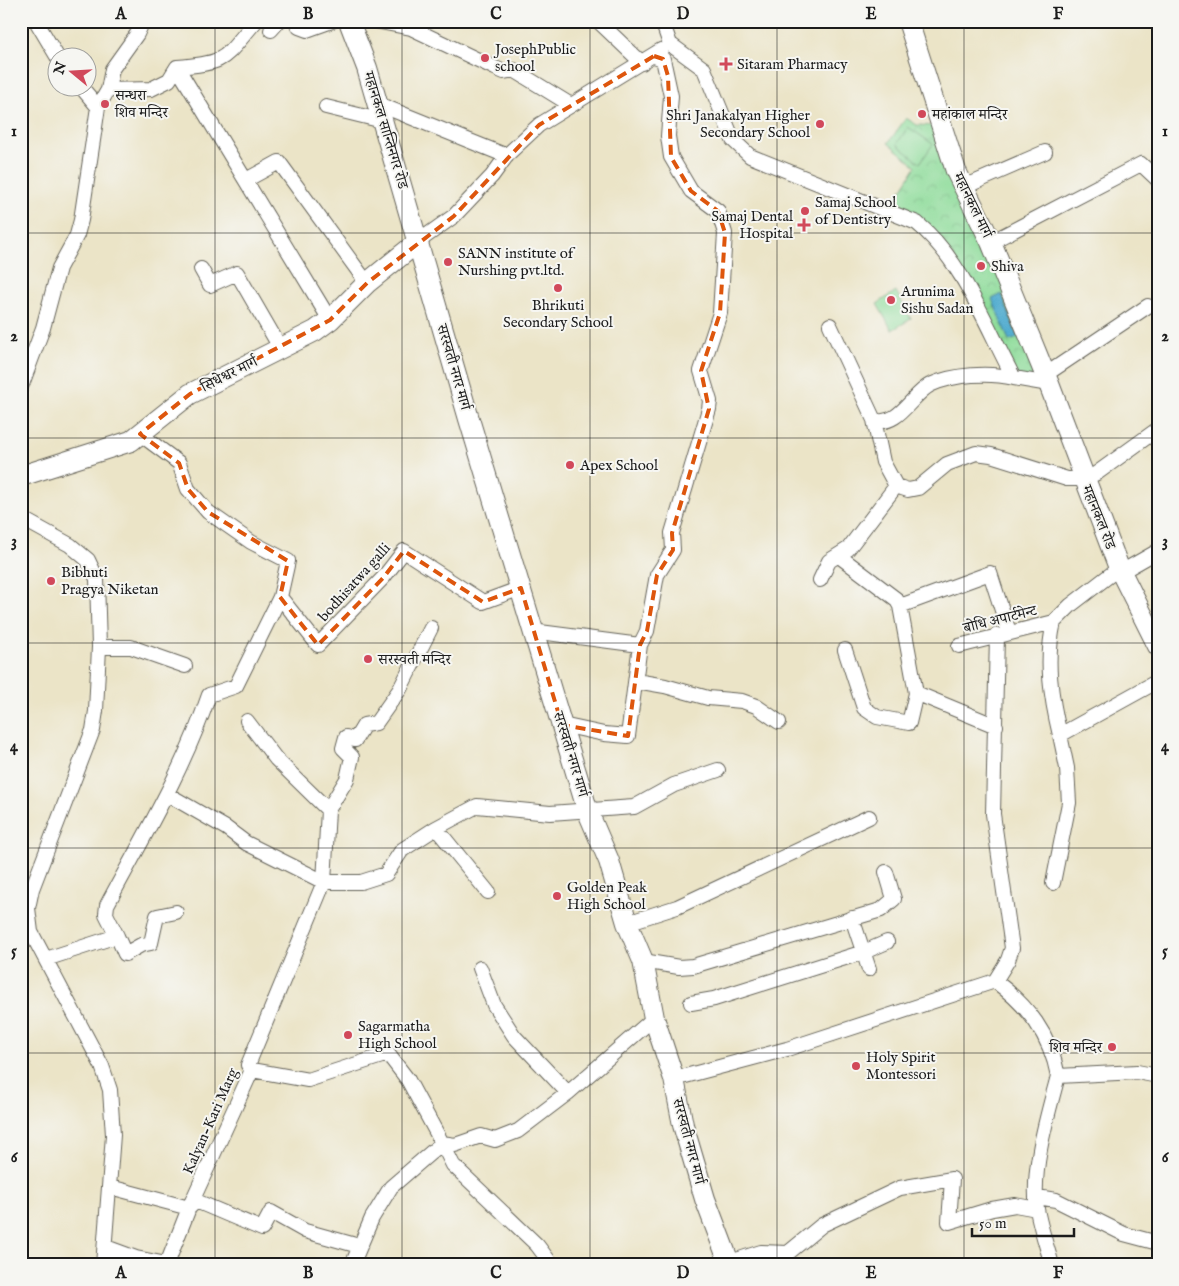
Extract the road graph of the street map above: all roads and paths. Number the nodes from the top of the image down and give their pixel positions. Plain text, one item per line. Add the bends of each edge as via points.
1 (36, 21) edge
2 (143, 21) edge
3 (256, 21) edge
4 (296, 21) edge
5 (332, 21) edge
6 (349, 21) edge
7 (375, 21) edge
8 (598, 21) edge
9 (662, 21) edge
10 (908, 21) edge
11 (670, 44) junction
12 (52, 48) edge
13 (648, 59) junction
14 (177, 67) junction
15 (108, 90) junction
16 (90, 98) edge
17 (571, 106) junction
18 (98, 107) junction
19 (326, 107) dead end
20 (380, 112) junction
21 (1045, 152) dead end
22 (507, 156) junction
23 (963, 176) junction
24 (246, 180) junction
25 (1158, 180) edge
26 (418, 241) junction
27 (992, 242) junction
28 (201, 269) dead end
29 (368, 283) junction
30 (1148, 306) dead end
31 (330, 320) junction
32 (830, 325) dead end
33 (281, 348) junction
34 (1014, 378) junction
35 (1047, 379) junction
36 (21, 387) edge
37 (874, 420) junction
38 (1158, 429) edge
39 (140, 434) junction
40 (21, 476) edge
41 (1084, 479) junction
42 (896, 486) junction
43 (21, 518) edge
44 (1158, 551) edge
45 (839, 556) junction
46 (1120, 570) junction
47 (820, 580) dead end
48 (520, 588) junction
49 (280, 597) junction
50 (900, 606) junction
51 (1054, 622) junction
52 (431, 628) dead end
53 (532, 631) junction
54 (1003, 633) junction
55 (640, 645) junction
56 (959, 646) dead end
57 (1158, 646) edge
58 (99, 647) junction
59 (845, 650) dead end
60 (185, 666) dead end
61 (636, 681) junction
62 (1158, 681) edge
63 (916, 693) junction
64 (246, 722) dead end
65 (779, 722) dead end
66 (562, 725) junction
67 (996, 726) junction
68 (1060, 735) junction
69 (718, 770) dead end
70 (167, 794) junction
71 (328, 810) junction
72 (588, 812) junction
73 (869, 817) dead end
74 (436, 828) junction
75 (886, 872) dead end
76 (324, 882) junction
77 (1053, 883) dead end
78 (488, 892) dead end
79 (176, 912) dead end
80 (852, 918) junction
81 (628, 923) junction
82 (117, 936) junction
83 (888, 942) dead end
84 (864, 952) junction
85 (46, 959) junction
86 (643, 961) junction
87 (480, 968) dead end
88 (870, 969) dead end
89 (995, 981) junction
90 (691, 1003) dead end
91 (654, 1018) junction
92 (252, 1070) junction
93 (1058, 1076) junction
94 (1158, 1076) edge
95 (674, 1079) junction
96 (568, 1093) junction
97 (442, 1143) junction
98 (110, 1188) junction
99 (1037, 1203) junction
100 (189, 1208) junction
101 (1158, 1243) edge
102 (359, 1246) junction
103 (106, 1248) junction
104 (170, 1264) edge
105 (726, 1264) edge
106 (103, 1265) edge
107 (352, 1265) edge
108 (552, 1265) edge
109 (1052, 1265) edge

1 - 12 street
2 - 15 street via 112,68
3 - 14 street via 225,58 207,64
4 - 5 street via 306,30
6 - 20 main road, महानकल सान्तिनगर रोड
7 - 17 street via 411,28 504,72 514,70
8 - 13 street
9 - 11 street
10 - 23 main road, महानकल मार्ग
11 - 13 street
11 - 34 street via 704,69 733,140 750,156 917,223 936,239 952,260
13 - 17 street
13 - 55 street via 663,59 668,76 671,157 691,191 718,210 725,233 720,313 701,371 710,401 709,410 672,533 672,550 657,575 647,631
14 - 15 street via 168,80 151,89
14 - 24 street
15 - 18 street
16 - 18 street
17 - 22 street via 539,125
18 - 36 street via 77,235 59,268 43,328
19 - 20 street
20 - 22 street
20 - 26 main road, महानकल सान्तिनगर रोड
21 - 23 street
22 - 26 street via 454,216
23 - 27 main road, महानकल मार्ग
24 - 29 street via 279,162
24 - 31 street
25 - 27 street via 1141,164
26 - 29 main road, सिधेश्वर मार्ग
26 - 48 main road, सरस्वती नगर मार्ग
27 - 35 main road, महानकल मार्ग
28 - 33 street via 210,285 237,273
29 - 31 main road, सिधेश्वर मार्ग
30 - 35 street
31 - 33 main road, सिधेश्वर मार्ग
32 - 37 street
33 - 39 main road, सिधेश्वर मार्ग via 190,394
34 - 35 street
34 - 37 street via 996,374 946,379 917,394 899,415 883,422
35 - 41 main road, महानकल रोड
37 - 42 street via 883,462
38 - 41 street
39 - 40 main road, सिधेश्वर मार्ग via 114,448
39 - 49 street via 179,463 188,489 208,512 251,542 288,561
41 - 42 street via 1067,479 991,454 976,453 947,464 918,488 908,490
41 - 46 main road, महानकल रोड
42 - 45 street via 857,538
43 - 58 street via 70,545 88,560 98,579
44 - 46 street, बोधि अपार्टमेन्ट
45 - 47 street via 829,561
45 - 50 street via 887,590
46 - 51 street, बोधि अपार्टमेन्ट via 1071,605
46 - 57 main road, महानकल रोड
48 - 49 street, bodhisatwa galli via 483,602 404,551 384,578 318,645
48 - 53 main road, सरस्वती नगर मार्ग
49 - 70 street via 236,686 209,695
50 - 54 street via 990,573
50 - 63 street
51 - 54 street, बोधि अपार्टमेन्ट
51 - 68 street via 1050,678
52 - 71 street via 400,688 376,723 364,725 355,740 346,737 343,748 352,757 347,779
53 - 55 street
53 - 66 main road, सरस्वती नगर मार्ग
54 - 56 street, बोधि अपार्टमेन्ट
54 - 67 street
55 - 61 street
58 - 60 street via 131,647
58 - 85 street via 93,730 32,889 28,908 31,932
59 - 63 street via 864,708 872,716 909,722
61 - 65 street via 708,698 742,701 756,706
61 - 66 street via 628,736
62 - 68 street
63 - 67 street
64 - 71 street via 276,758
66 - 72 main road, सरस्वती नगर मार्ग
67 - 89 street via 993,814 1012,948
68 - 77 street via 1067,768 1069,803
69 - 72 street via 674,785 634,806
70 - 76 street via 246,843
70 - 82 street via 107,904 106,914
71 - 76 street
72 - 74 street via 550,814 478,806
72 - 81 main road, सरस्वती नगर मार्ग via 609,861
73 - 81 street via 677,907
74 - 76 street via 402,850 386,874 360,882
74 - 78 street
75 - 80 street via 894,901 881,910
76 - 92 street, Kalyan-Kari Marg via 248,1064
79 - 82 street via 158,916 151,943 125,954
80 - 84 street
80 - 86 street via 693,966
81 - 86 main road, सरस्वती नगर मार्ग
82 - 85 street
83 - 84 street
84 - 88 street
84 - 90 street via 714,999
85 - 98 street via 102,1066 110,1090 114,1135
86 - 91 main road, सरस्वती नगर मार्ग
87 - 96 street via 494,1006 514,1036
89 - 93 street via 1024,1004 1046,1040
89 - 95 street via 787,1049
91 - 95 main road, सरस्वती नगर मार्ग
91 - 96 street
92 - 97 street via 308,1080 388,1054 408,1080
92 - 100 street, Kalyan-Kari Marg
93 - 94 street via 1137,1072
93 - 99 street via 1045,1123
95 - 105 main road, सरस्वती नगर मार्ग via 683,1125
96 - 97 street via 518,1131 495,1140 481,1136 455,1145
97 - 102 street via 391,1187
97 - 108 street via 453,1165 537,1245
98 - 100 street
98 - 103 street
99 - 101 street via 1056,1200 1124,1234
99 - 105 street via 992,1209 949,1222 952,1179 900,1188 822,1225 788,1253 761,1252
99 - 109 street
100 - 102 street via 196,1201 262,1229 272,1212 305,1231
100 - 104 street, Kalyan-Kari Marg
102 - 107 street
103 - 104 street
103 - 106 street

